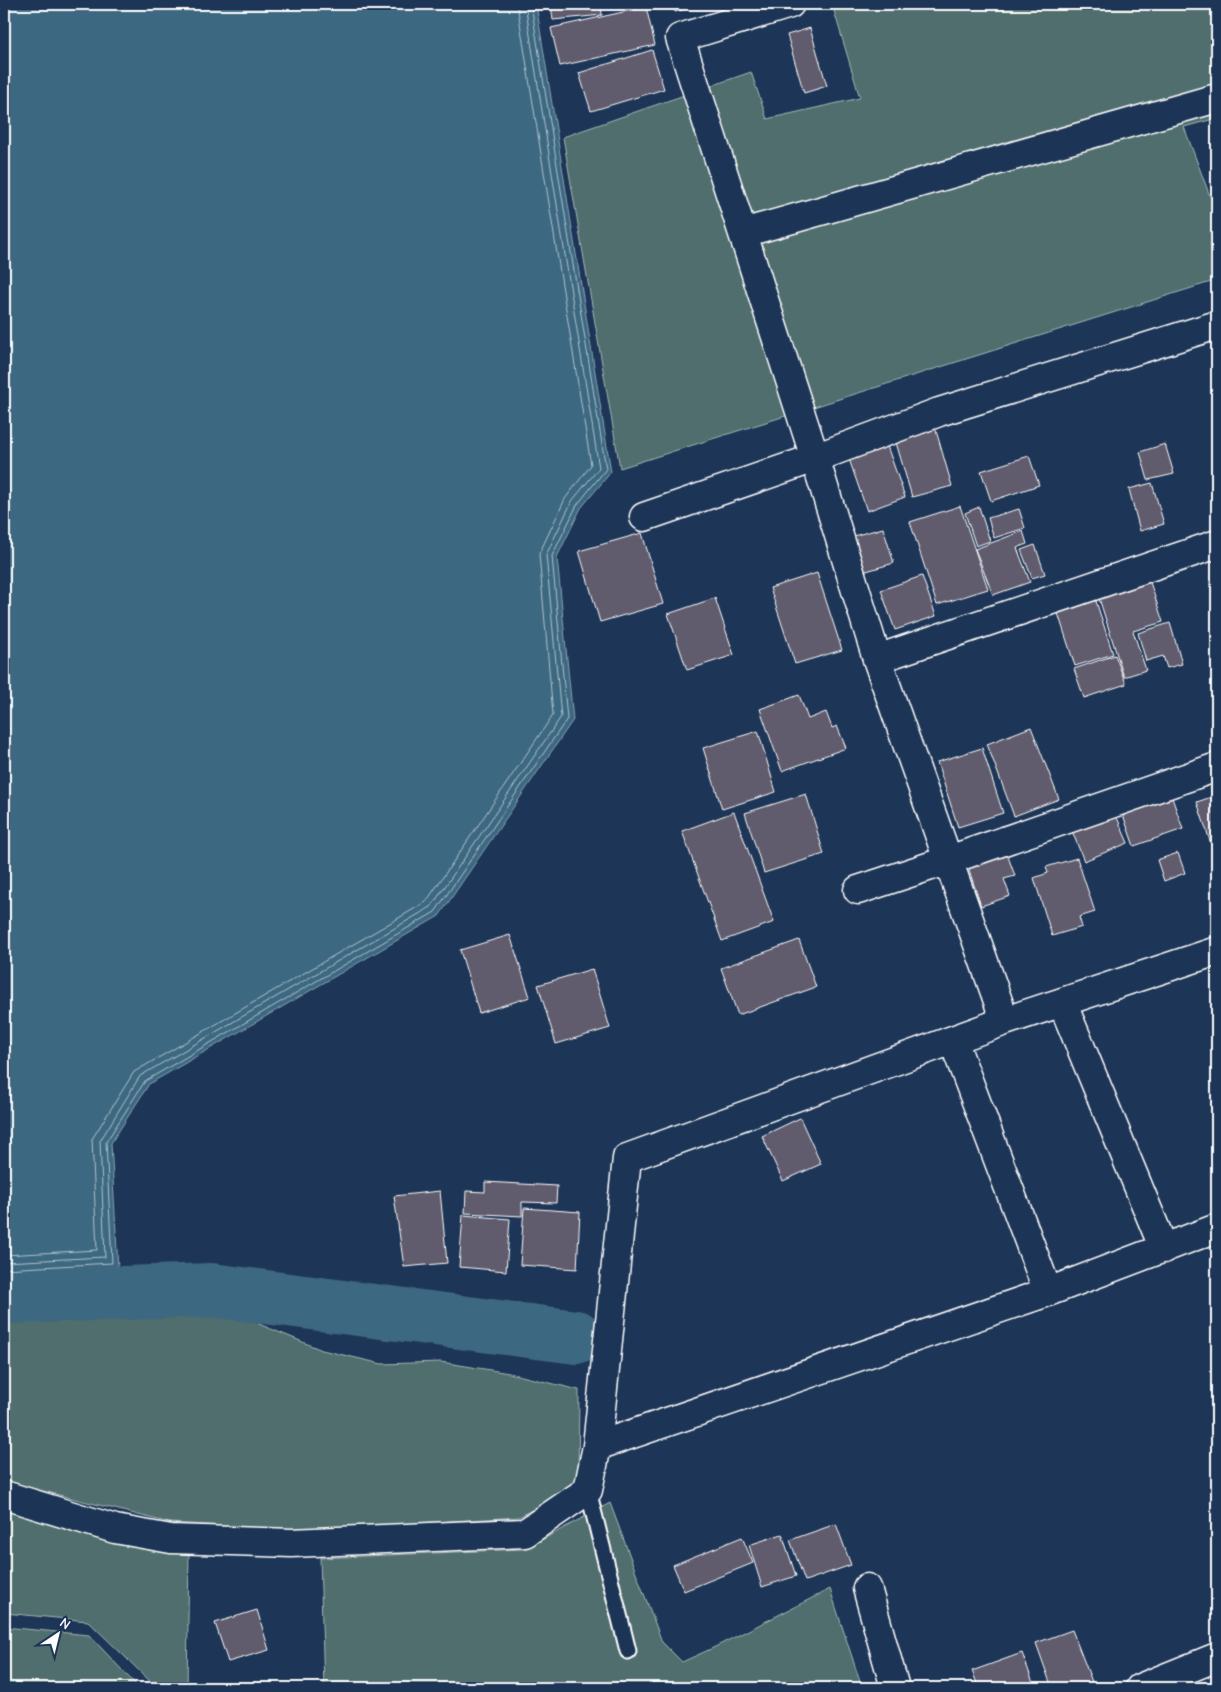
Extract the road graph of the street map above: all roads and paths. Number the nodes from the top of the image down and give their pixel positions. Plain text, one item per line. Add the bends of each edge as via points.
1 (790, 4) edge
2 (1217, 98) edge
3 (757, 229) dead end
4 (1217, 325) edge
5 (815, 458) junction
6 (644, 517) dead end
7 (1217, 544) edge
8 (877, 659) junction
9 (1217, 767) edge
10 (949, 860) junction
11 (858, 890) dead end
12 (1217, 951) edge
13 (1062, 1002) junction
14 (1005, 1021) junction
15 (953, 1040) junction
16 (1217, 1228) edge
17 (1164, 1249) junction
18 (1048, 1292) junction
19 (597, 1446) junction
20 (588, 1490) junction
21 (4, 1495) edge
22 (867, 1588) dead end
23 (628, 1651) dead end
24 (1217, 1657) edge
25 (894, 1688) edge
26 (1140, 1688) edge

1 - 5 street via 680,38
2 - 3 street
4 - 5 street via 939,412
5 - 6 street
5 - 8 street
7 - 8 street
8 - 10 street
9 - 10 street
10 - 11 street
10 - 14 street
12 - 13 street
13 - 14 street
13 - 17 street
14 - 15 street
15 - 18 street
15 - 19 street via 627,1158
16 - 17 street
17 - 18 street
18 - 19 street
19 - 20 street
20 - 21 street via 526,1533 290,1543 153,1536 115,1529
20 - 23 lane
22 - 25 street
24 - 26 street

